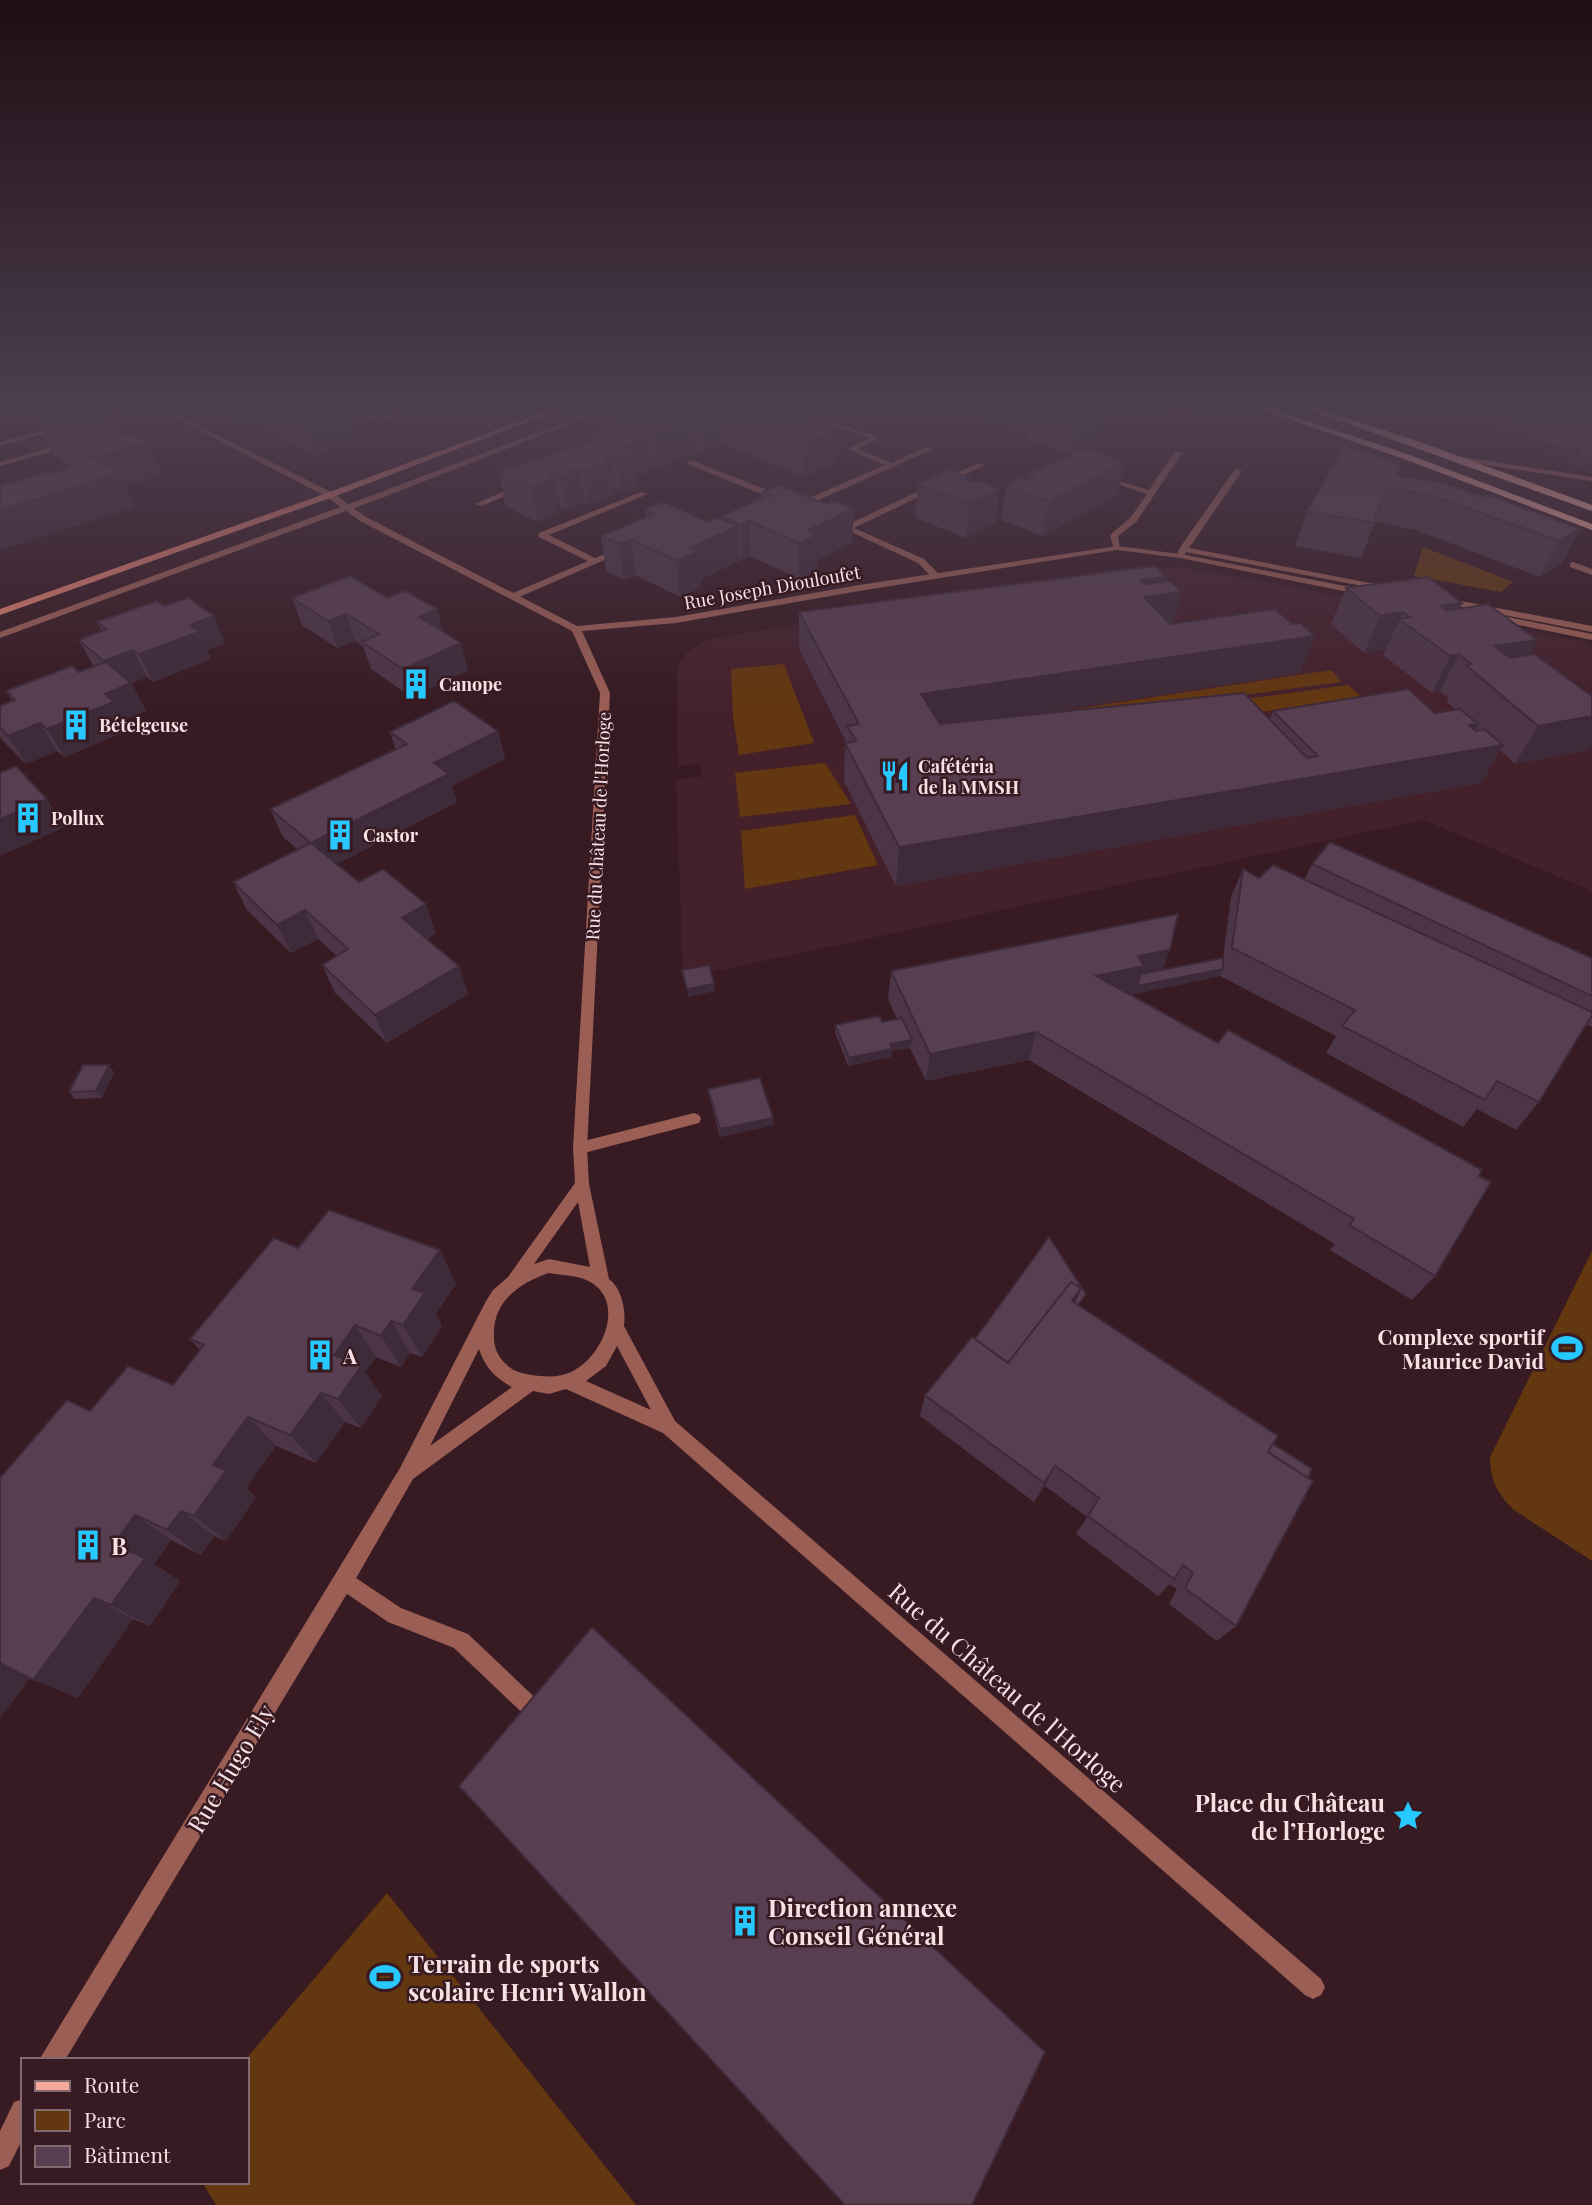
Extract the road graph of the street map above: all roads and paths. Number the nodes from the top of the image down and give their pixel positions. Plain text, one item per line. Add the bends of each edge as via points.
1 (296, 507) edge
2 (348, 507) edge
3 (612, 507) edge
4 (799, 507) edge
5 (893, 507) edge
6 (1142, 507) edge
7 (1213, 507) edge
8 (1539, 507) edge
9 (345, 508) junction
10 (810, 511) edge
11 (822, 517) edge
12 (1592, 527) edge
13 (847, 528) junction
14 (632, 545) dead end
15 (1117, 548) junction
16 (1181, 553) junction
17 (595, 561) junction
18 (1573, 565) edge
19 (1592, 572) edge
20 (936, 576) junction
21 (1390, 594) edge
22 (516, 596) junction
23 (0, 612) edge
24 (576, 629) junction
25 (1592, 629) edge
26 (0, 635) edge
27 (1592, 637) edge
28 (694, 1119) dead end
29 (580, 1148) junction
30 (582, 1184) junction
31 (601, 1280) junction
32 (513, 1282) junction
33 (489, 1313) junction
34 (618, 1331) junction
35 (569, 1382) junction
36 (528, 1385) junction
37 (670, 1427) junction
38 (405, 1474) junction
39 (344, 1580) junction
40 (540, 1716) edge
41 (1313, 1987) dead end
42 (52, 2058) edge
43 (21, 2115) edge
44 (0, 2157) edge

1 - 23 main road
2 - 9 street
3 - 17 street via 541,535
4 - 10 street
5 - 13 street
6 - 15 street via 1114,535
7 - 16 street
8 - 12 main road
9 - 22 street
9 - 26 street
11 - 13 street
13 - 20 street via 921,561
14 - 17 street
15 - 16 street, Rue Joseph Diouloufet
15 - 20 street, Rue Joseph Diouloufet
16 - 21 street, Rue Joseph Diouloufet
17 - 22 street
18 - 19 street
20 - 24 street, Rue Joseph Diouloufet via 676,620
22 - 24 street
24 - 29 street, Rue du Château de l'Horloge via 605,693
25 - 27 street via 1430,601
28 - 29 street
29 - 30 street, Rue du Château de l'Horloge
30 - 31 street, Rue du Château de l'Horloge
30 - 32 street
31 - 32 street via 568,1266 549,1266
31 - 34 street via 613,1293 619,1311
32 - 33 street
33 - 36 street via 485,1340 495,1366
33 - 38 street, Rue Hugo Ely
34 - 35 street via 601,1361
34 - 37 street, Rue du Château de l'Horloge
35 - 36 street
35 - 37 street, Rue du Château de l'Horloge
36 - 38 street, Rue Hugo Ely
37 - 41 street, Rue du Château de l'Horloge
38 - 39 street, Rue Hugo Ely
39 - 40 street via 395,1615 461,1641
39 - 42 street, Rue Hugo Ely
43 - 44 street

